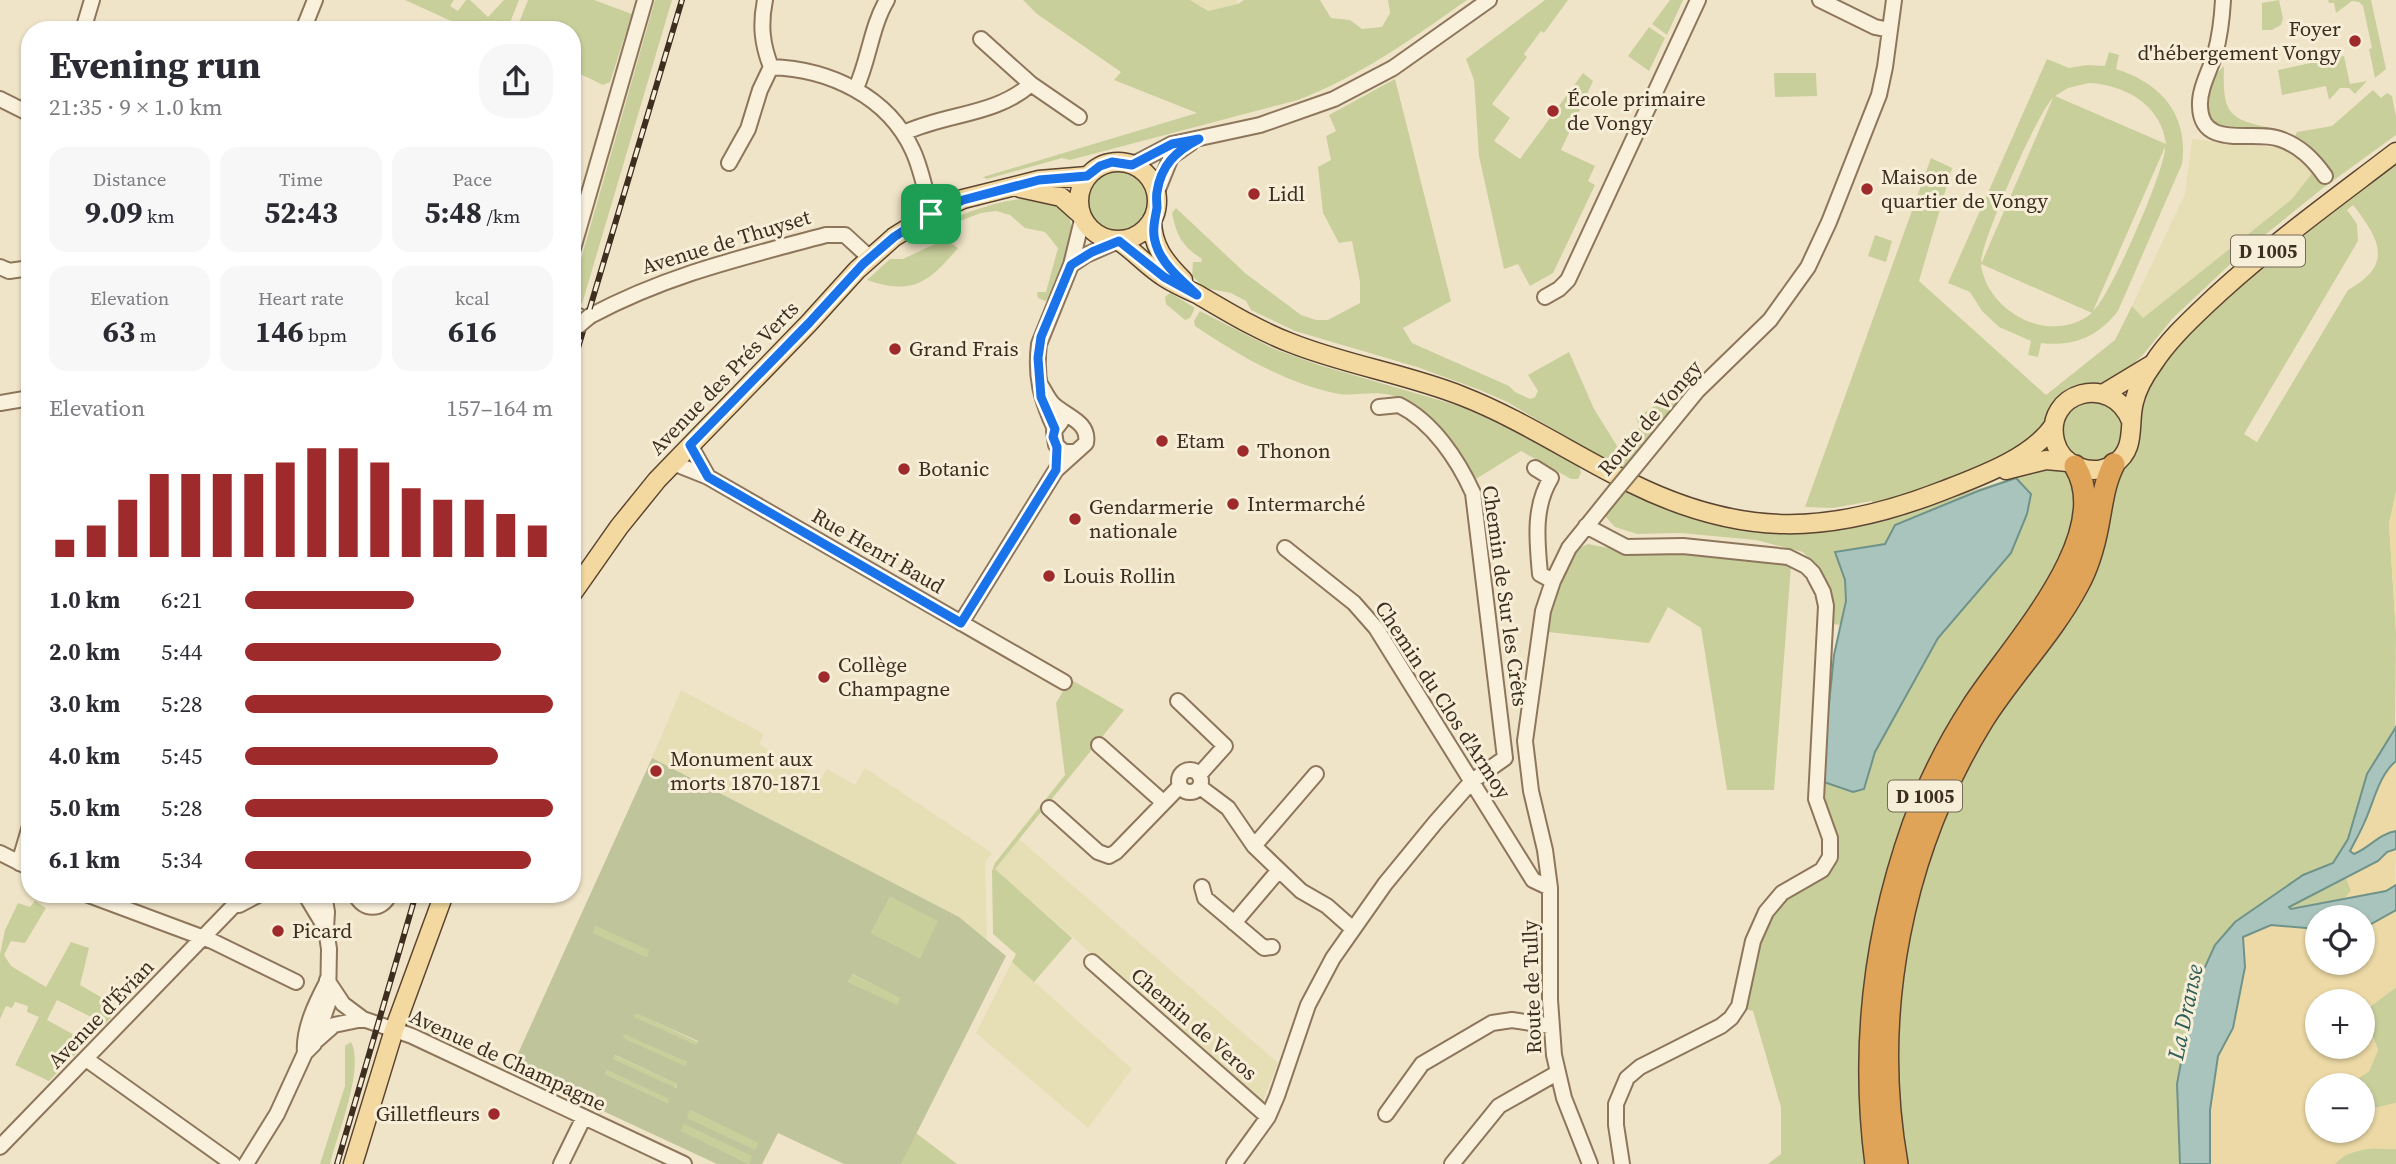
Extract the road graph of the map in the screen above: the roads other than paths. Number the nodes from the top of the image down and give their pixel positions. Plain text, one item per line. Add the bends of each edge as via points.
1 (92, 0) edge
2 (315, 0) edge
3 (645, 0) edge
4 (765, 0) edge
5 (887, 0) edge
6 (1489, 0) edge
7 (1698, 0) edge
8 (1820, 0) edge
9 (1894, 0) edge
10 (2223, 0) edge
11 (86, 21) edge
12 (307, 21) edge
13 (1890, 30) junction
14 (981, 39) dead end
15 (771, 67) junction
16 (1031, 84) junction
17 (856, 89) junction
18 (0, 99) edge
19 (21, 110) edge
20 (1079, 117) dead end
21 (904, 133) junction
22 (1199, 139) junction
23 (2396, 152) edge
24 (729, 163) dead end
25 (1132, 165) junction
26 (1087, 176) junction
27 (2325, 176) dead end
28 (1017, 187) junction
29 (1156, 194) junction
30 (931, 214) junction
31 (1081, 217) junction
32 (581, 220) edge
33 (1152, 220) junction
34 (1119, 241) junction
35 (870, 258) junction
36 (1071, 265) junction
37 (0, 267) edge
38 (21, 269) edge
39 (1197, 295) junction
40 (1545, 297) dead end
41 (581, 319) edge
42 (2153, 363) junction
43 (1040, 384) junction
44 (2103, 394) junction
45 (21, 400) edge
46 (0, 403) edge
47 (1378, 407) dead end
48 (1073, 420) junction
49 (2131, 421) junction
50 (2054, 425) junction
51 (1055, 429) junction
52 (690, 445) junction
53 (1057, 447) junction
54 (1075, 452) junction
55 (673, 463) junction
56 (2072, 464) junction
57 (2114, 464) junction
58 (1535, 468) dead end
59 (1056, 470) junction
60 (1982, 475) junction
61 (708, 477) junction
62 (1586, 526) junction
63 (1285, 548) dead end
64 (581, 581) edge
65 (1553, 581) junction
66 (961, 623) junction
67 (1064, 682) dead end
68 (1178, 701) dead end
69 (1099, 745) dead end
70 (1316, 774) dead end
71 (1199, 781) junction
72 (1472, 781) junction
73 (1163, 802) junction
74 (1049, 808) dead end
75 (1254, 846) junction
76 (0, 853) edge
77 (21, 863) edge
78 (1279, 870) junction
79 (1202, 887) dead end
80 (1550, 888) junction
81 (110, 903) edge
82 (238, 903) edge
83 (244, 903) edge
84 (310, 903) edge
85 (326, 903) edge
86 (360, 903) edge
87 (383, 903) edge
88 (441, 903) edge
89 (232, 910) junction
90 (1234, 923) junction
91 (326, 929) junction
92 (1353, 929) junction
93 (204, 938) junction
94 (1272, 947) dead end
95 (1092, 962) dead end
96 (327, 980) junction
97 (296, 982) dead end
98 (363, 1019) junction
99 (1551, 1026) junction
100 (394, 1030) junction
101 (310, 1048) junction
102 (86, 1059) junction
103 (1557, 1073) junction
104 (1386, 1114) dead end
105 (584, 1117) junction
106 (1268, 1117) junction
107 (0, 1147) edge
108 (233, 1164) edge
109 (246, 1164) edge
110 (353, 1164) edge
111 (561, 1164) edge
112 (684, 1164) edge
113 (1234, 1164) edge
114 (1452, 1164) edge
115 (1590, 1164) edge
116 (1622, 1164) edge
117 (1877, 1164) edge
118 (1896, 1164) edge

1 - 11 street
2 - 12 street
3 - 32 street
4 - 15 street via 762,44
5 - 17 street
6 - 22 street via 1392,68 1334,99 1291,116
7 - 40 street via 1568,280
8 - 13 street
9 - 13 street, Route de Vongy
10 - 27 street via 2220,37 2200,101 2204,121 2224,136 2268,136 2287,142 2310,157
13 - 62 street, Route de Vongy, bridge via 1870,120 1803,276 1770,320 1691,398
14 - 16 street
15 - 17 street via 810,72
15 - 24 street via 748,129
16 - 20 street
16 - 21 street via 990,108
17 - 21 street
18 - 19 street
21 - 30 street
22 - 25 street via 1172,144
22 - 29 street via 1171,157
23 - 42 main road, D 1005 via 2244,271 2186,324
25 - 26 main road via 1108,163
25 - 29 main road via 1148,176
26 - 28 main road
26 - 31 main road via 1079,194
28 - 30 main road via 963,200
28 - 31 main road via 1054,194
29 - 33 main road
30 - 35 main road, Avenue des Prés Verts
31 - 34 main road via 1099,236
31 - 36 street
33 - 34 main road via 1139,235
33 - 39 main road via 1162,257
34 - 36 street
34 - 39 main road via 1164,277
35 - 41 street, Avenue de Thuyset via 849,237 833,234 678,276
35 - 52 main road, Avenue des Prés Verts
36 - 43 street via 1041,337
37 - 38 street
39 - 60 main road via 1292,344 1470,399 1630,483 1712,514 1777,524 1842,521 1885,511
42 - 44 main road, D 1005
42 - 49 main road, D 1005 via 2134,398
43 - 48 street via 1051,402
43 - 51 street
44 - 49 main road via 2120,404
44 - 50 main road via 2090,392 2071,398
45 - 46 street
47 - 72 street, Chemin de Sur les Crêts via 1399,405 1424,423 1454,460 1473,494 1505,758
48 - 51 street
48 - 54 street via 1083,426 1087,437
49 - 57 main road via 2131,442
50 - 56 main road via 2056,445
50 - 60 main road via 2033,447
51 - 53 street
52 - 55 main road, Avenue des Prés Verts
52 - 61 street
53 - 54 street
53 - 59 street
54 - 59 street
55 - 61 street, Rue Henri Baud
55 - 64 main road, Avenue des Prés Verts via 618,527
56 - 57 main road via 2095,470
56 - 60 main road via 2046,460
56 - 117 highway, D 1005 via 2083,482 2085,501 2068,565 1960,726 1921,804 1900,865 1879,952 1870,1033
57 - 118 highway, D 1005 via 2093,547 2077,586 1973,736 1917,864 1897,947 1888,1012 1887,1075
58 - 65 street via 1551,478 1541,498 1538,546 1540,574
59 - 66 street
61 - 66 street, Rue Henri Baud
62 - 65 street, Route de Vongy
62 - 116 street via 1626,547 1683,546 1788,557 1813,573 1826,606 1816,799 1832,844 1828,862 1816,875 1776,898 1766,912 1755,933 1739,1006 1731,1018 1627,1078 1616,1104
63 - 72 street, Chemin du Clos d'Armoy via 1354,603 1376,628
65 - 80 street, Route de Vongy via 1543,611 1525,741
66 - 67 street, Rue Henri Baud
68 - 71 street via 1225,746
69 - 73 street
70 - 75 street
71 - 73 street via 1189,793 1180,786
71 - 75 street via 1228,808
72 - 80 street, Chemin du Clos d'Armoy via 1534,880
72 - 92 street
73 - 74 street via 1109,856 1098,852
75 - 78 street
76 - 77 street
78 - 90 street
78 - 92 street
79 - 90 street via 1205,898
80 - 99 street, Route de Tully
81 - 93 street
82 - 89 street, Avenue d'Évian
83 - 89 street, Avenue d'Évian
84 - 91 street
85 - 91 street
86 - 87 street via 370,907
88 - 100 main road
89 - 93 street, Avenue d'Évian
90 - 94 street via 1264,948
91 - 96 street
92 - 106 street via 1314,992
93 - 97 street
93 - 102 street, Avenue d'Évian
95 - 106 street, Chemin de Veros
96 - 98 street, Avenue de Champagne via 343,1004
96 - 101 street via 304,1041
98 - 100 street, Avenue de Champagne
98 - 101 street via 334,1025
99 - 103 street, Route de Tully
99 - 104 street via 1513,1020 1492,1023 1422,1064
100 - 105 street, Avenue de Champagne
100 - 110 main road
101 - 109 street
102 - 107 street, Avenue d'Évian
102 - 108 street
103 - 114 street via 1499,1106
103 - 115 street, Route de Tully
105 - 111 street
105 - 112 street, Avenue de Champagne
106 - 113 street

